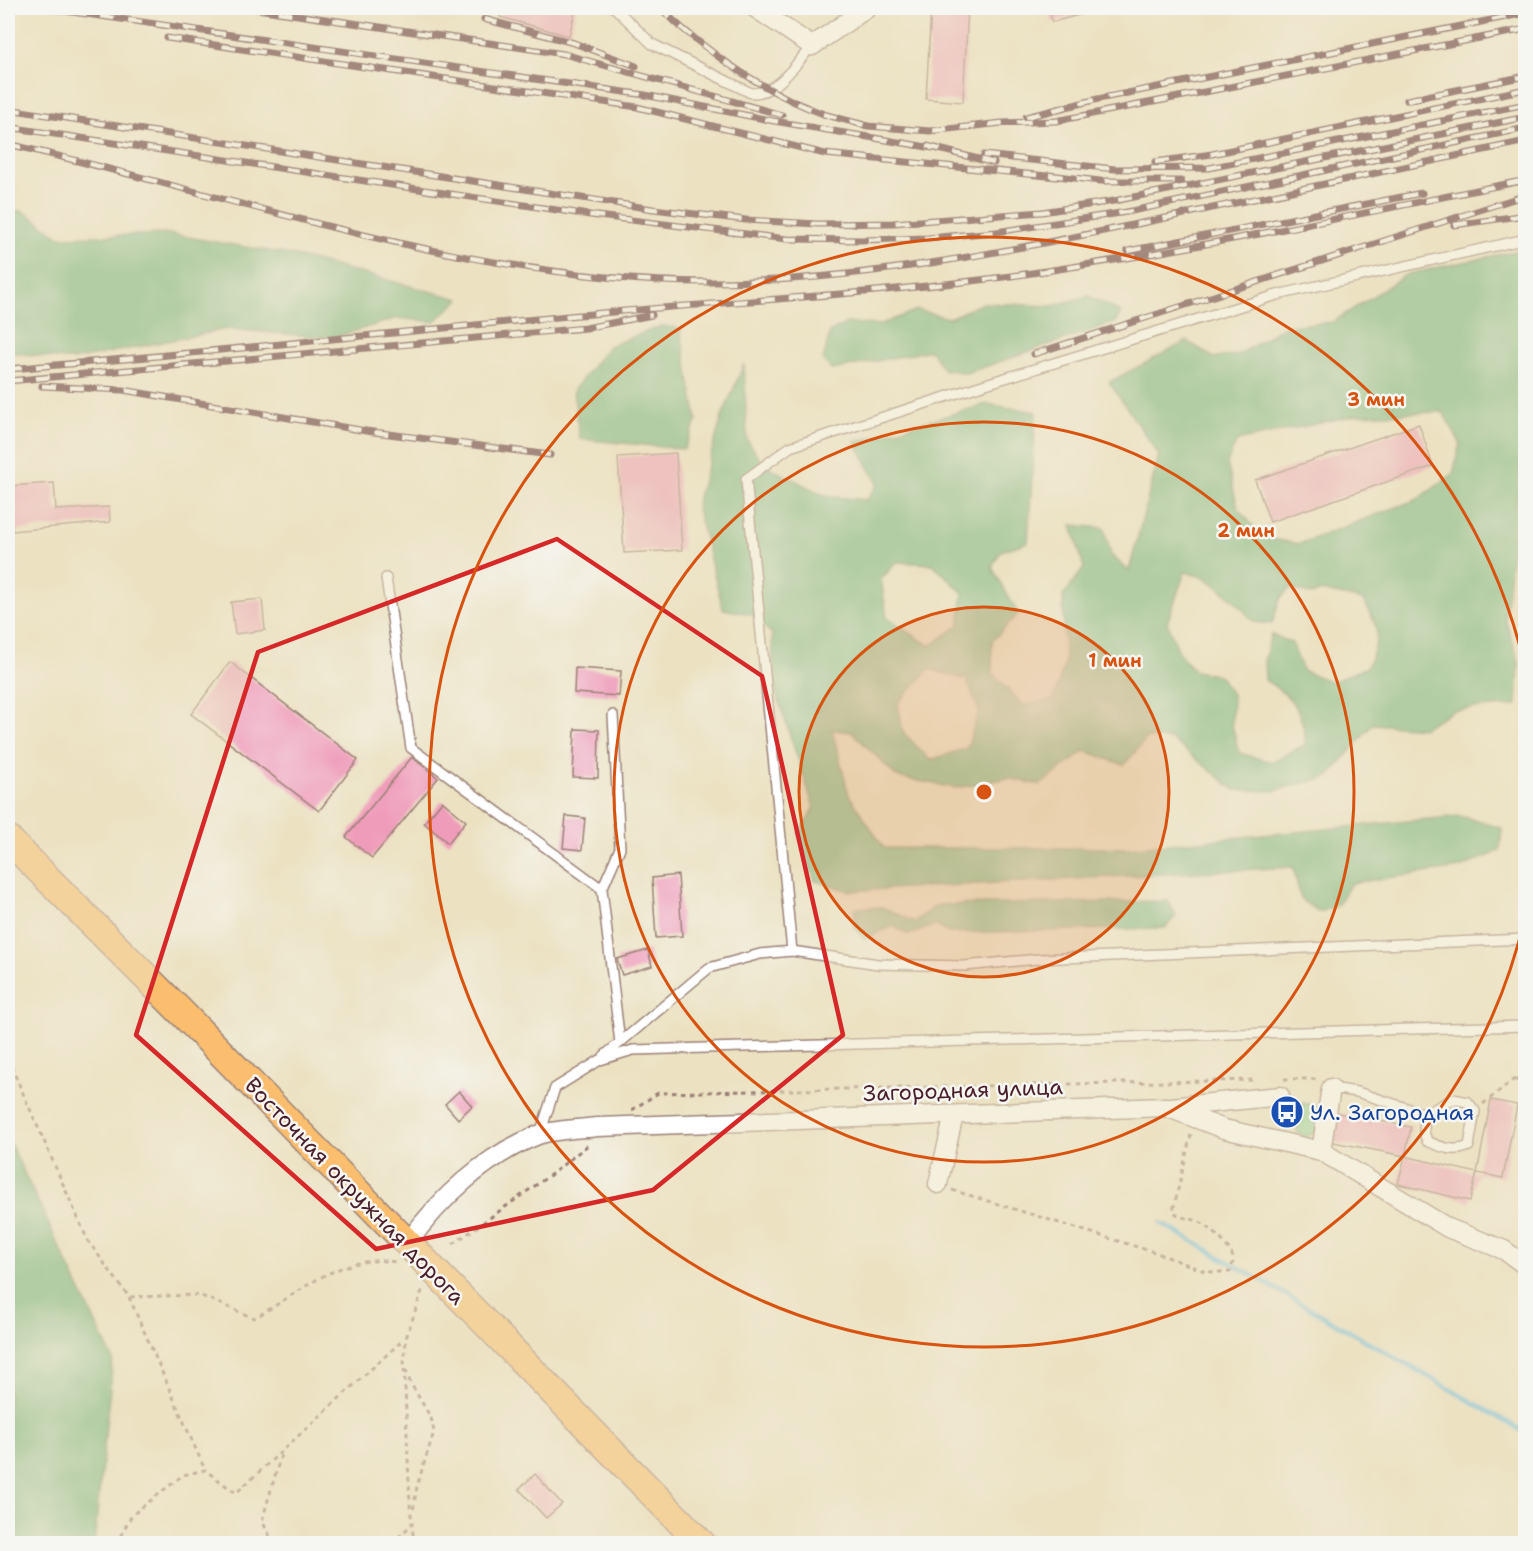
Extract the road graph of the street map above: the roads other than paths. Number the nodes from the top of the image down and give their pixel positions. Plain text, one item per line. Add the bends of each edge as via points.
1 (615, 8) edge
2 (755, 8) edge
3 (867, 8) edge
4 (812, 46) junction
5 (1526, 239) edge
6 (386, 578) dead end
7 (613, 715) dead end
8 (8, 839) edge
9 (602, 889) junction
10 (1526, 939) edge
11 (1526, 950) edge
12 (792, 951) junction
13 (1526, 966) edge
14 (1526, 1026) edge
15 (620, 1043) junction
16 (600, 1060) junction
17 (1330, 1088) joint
18 (1280, 1096) dead end
19 (1166, 1107) junction
20 (1425, 1114) junction
21 (954, 1115) junction
22 (540, 1134) junction
23 (1321, 1151) junction
24 (938, 1184) road end
25 (403, 1253) junction
26 (1526, 1266) edge
27 (702, 1544) edge

1 - 4 lane via 652,44 751,93 771,89
2 - 4 street
3 - 4 street
5 - 12 lane via 1277,295 992,382 790,447 746,479
6 - 9 lane via 411,748
7 - 9 lane via 620,848
8 - 25 main road, Восточная окружная дорога
9 - 15 lane
10 - 12 lane via 1039,959 964,966 878,964
11 - 13 lane via 1522,953
12 - 15 lane via 760,954 709,968
14 - 16 lane via 633,1050
15 - 16 lane
16 - 22 lane via 555,1088
17 - 20 lane via 1357,1092
17 - 23 street
18 - 19 street
19 - 21 street, Загородная улица
19 - 23 street, Загородная улица via 1224,1129
20 - 20 lane via 1427,1141 1460,1150 1469,1146 1475,1111 1468,1102 1453,1099
21 - 22 street, Загородная улица via 598,1127
21 - 24 street
22 - 25 street, Загородная улица via 488,1161 428,1215
23 - 26 street, Загородная улица via 1448,1228 1504,1250
25 - 27 main road, Восточная окружная дорога via 430,1267

